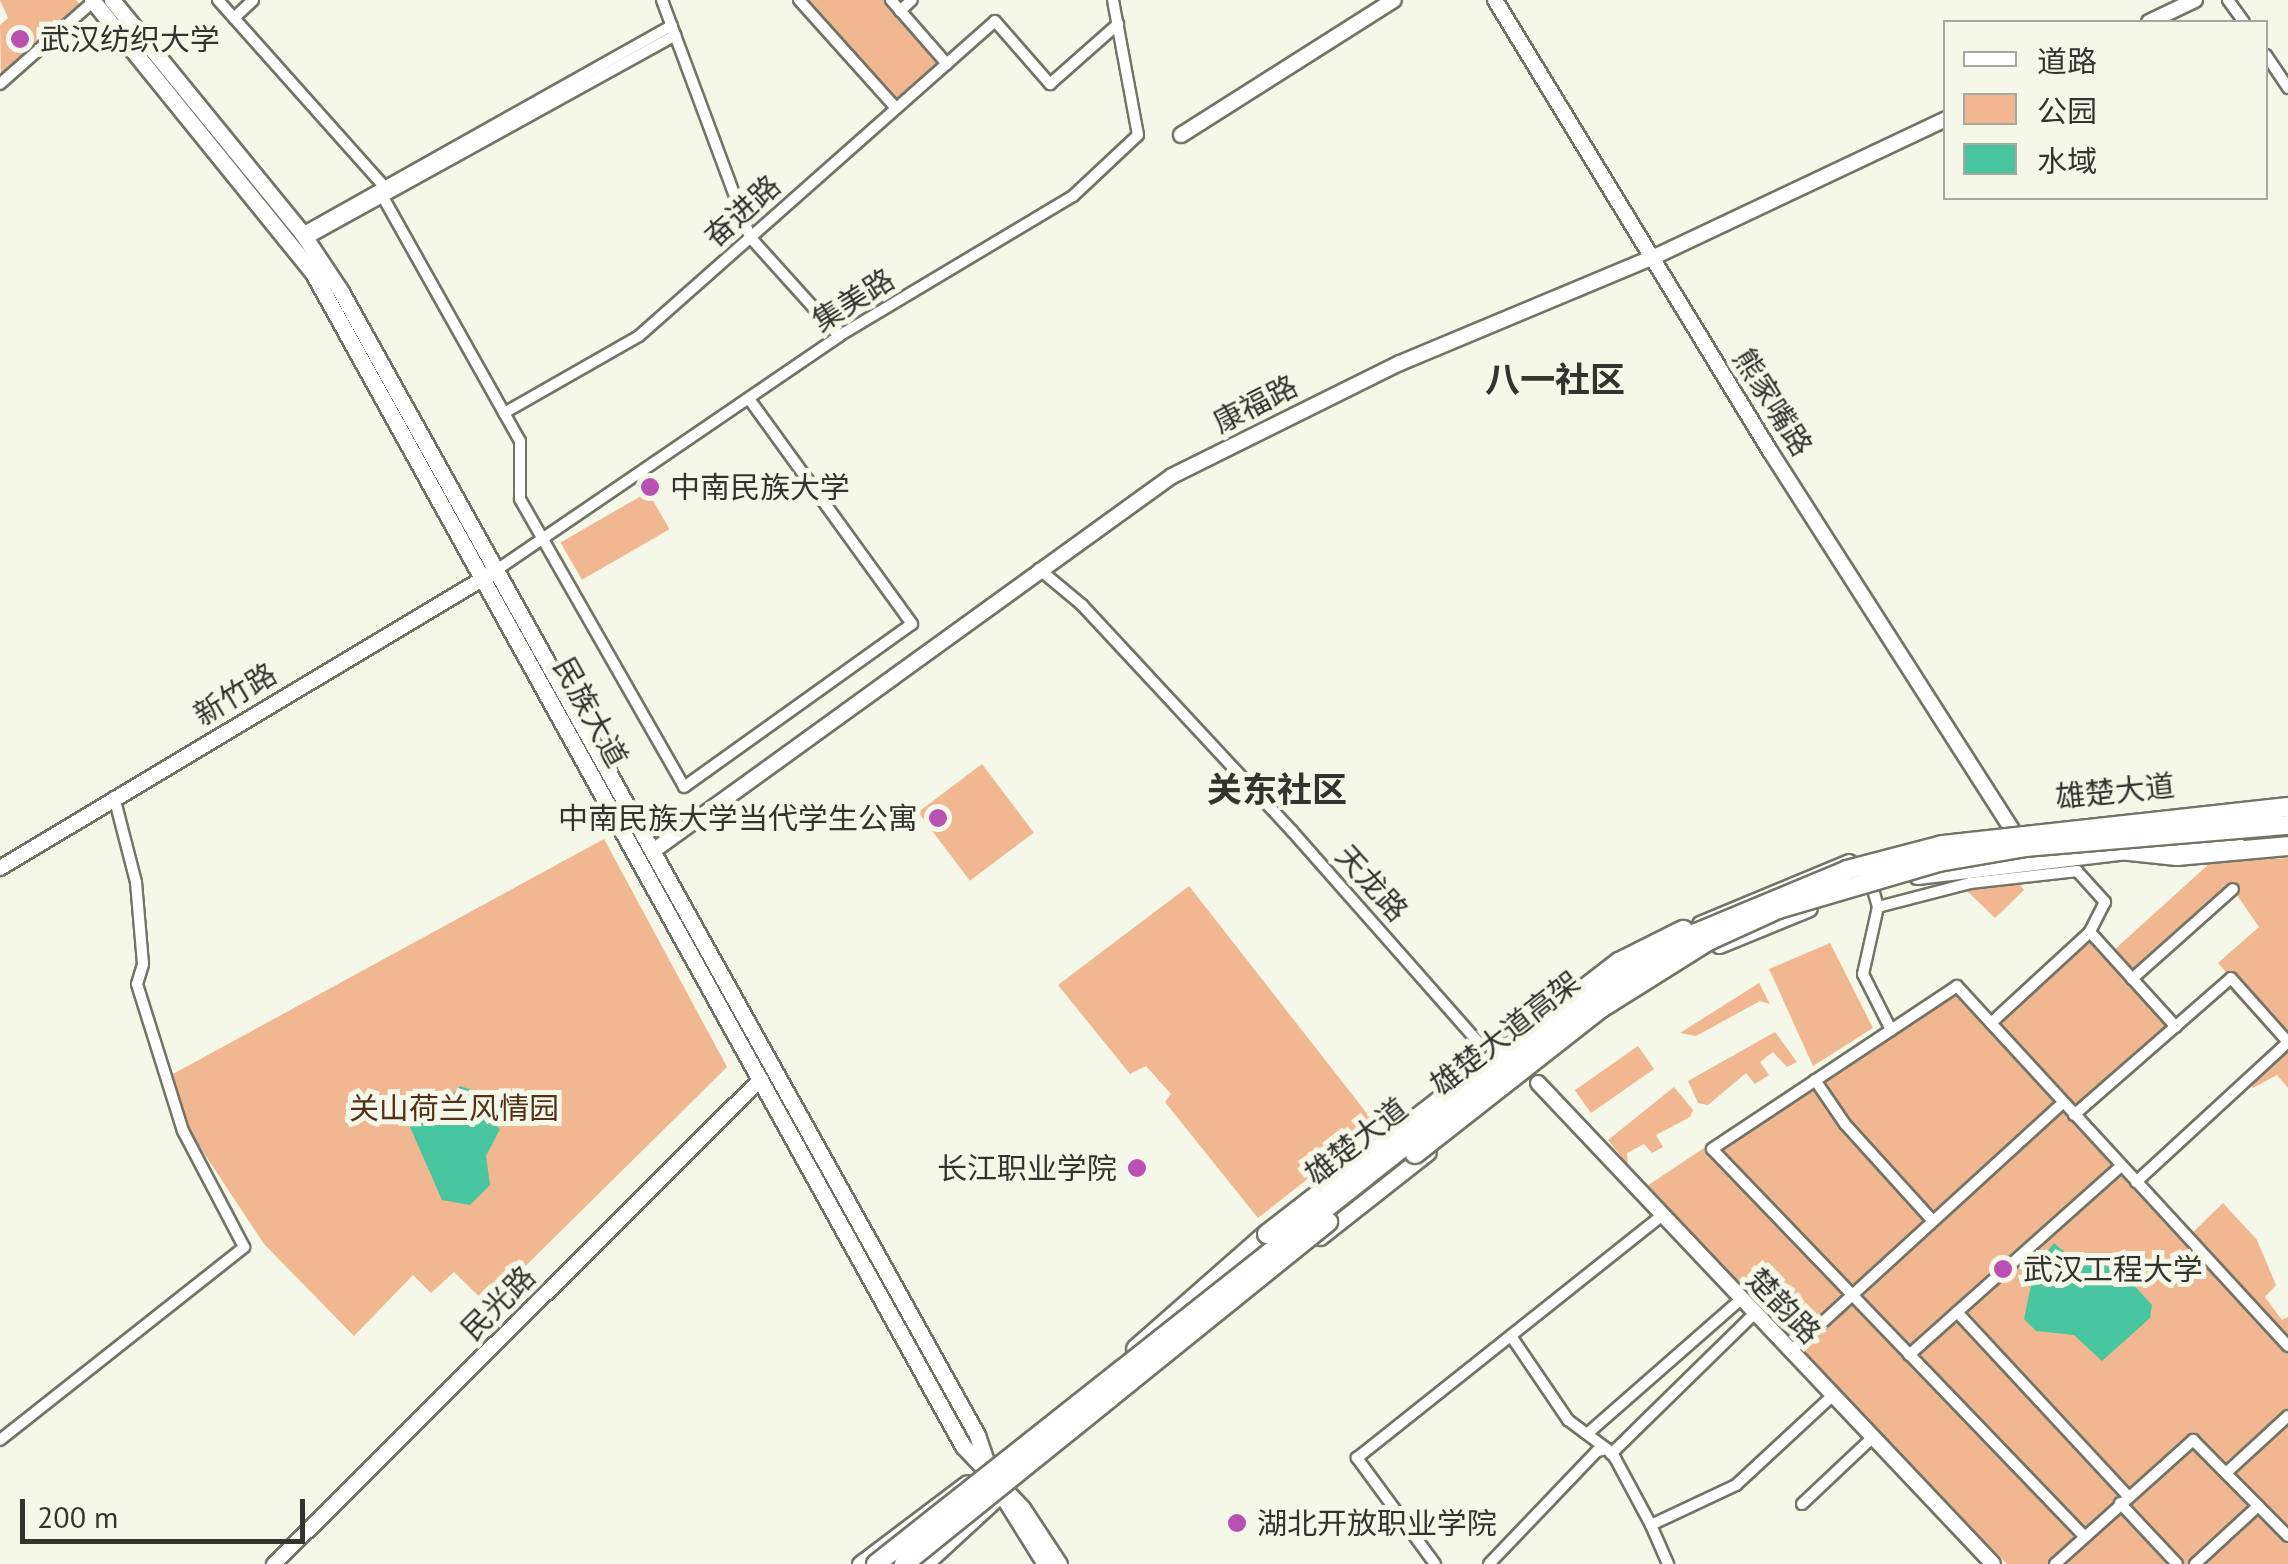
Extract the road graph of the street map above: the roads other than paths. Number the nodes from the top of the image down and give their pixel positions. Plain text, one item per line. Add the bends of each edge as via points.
1 (218, 0) edge
2 (253, 0) edge
3 (662, 0) edge
4 (799, 0) edge
5 (891, 0) edge
6 (912, 0) edge
7 (1113, 0) edge
8 (1394, 0) edge
9 (1494, 0) edge
10 (2195, 0) edge
11 (98, 2) edge
12 (900, 11) junction
13 (234, 18) junction
14 (2152, 20) edge
15 (1118, 24) junction
16 (673, 30) junction
17 (2268, 58) edge
18 (946, 64) junction
19 (0, 84) edge
20 (2288, 88) edge
21 (896, 108) junction
22 (1943, 119) edge
23 (1181, 135) dead end
24 (384, 192) junction
25 (304, 236) junction
26 (750, 237) junction
27 (1654, 258) junction
28 (839, 336) junction
29 (749, 399) junction
30 (504, 412) junction
31 (544, 539) junction
32 (1038, 568) junction
33 (492, 573) junction
34 (114, 797) junction
35 (2288, 804) edge
36 (2288, 828) edge
37 (2012, 829) junction
38 (2288, 846) edge
39 (2120, 850) junction
40 (653, 851) junction
41 (1883, 852) junction
42 (0, 868) edge
43 (1890, 882) junction
44 (2233, 889) dead end
45 (1874, 893) dead end
46 (1759, 904) junction
47 (1878, 907) junction
48 (2090, 932) junction
49 (2132, 979) junction
50 (1991, 1023) junction
51 (2176, 1027) junction
52 (1891, 1030) junction
53 (2288, 1042) edge
54 (1497, 1063) junction
55 (761, 1079) junction
56 (1815, 1080) junction
57 (1538, 1084) dead end
58 (2063, 1103) junction
59 (2074, 1115) junction
60 (2121, 1166) junction
61 (2136, 1182) junction
62 (1660, 1217) junction
63 (1933, 1222) junction
64 (1850, 1294) junction
65 (1740, 1300) junction
66 (1957, 1312) junction
67 (1754, 1314) junction
68 (1511, 1336) junction
69 (2288, 1346) edge
70 (1134, 1352) junction
71 (1790, 1352) junction
72 (1909, 1355) junction
73 (1832, 1396) junction
74 (2288, 1416) edge
75 (1587, 1434) junction
76 (1872, 1438) junction
77 (0, 1440) edge
78 (1609, 1452) junction
79 (2226, 1473) junction
80 (995, 1481) junction
81 (2124, 1500) junction
82 (1802, 1504) dead end
83 (2258, 1506) junction
84 (1651, 1525) junction
85 (2083, 1535) junction
86 (2288, 1536) edge
87 (274, 1564) edge
88 (860, 1564) edge
89 (876, 1564) edge
90 (904, 1564) edge
91 (924, 1564) edge
92 (1045, 1564) edge
93 (1060, 1564) edge
94 (1435, 1564) edge
95 (1489, 1564) edge
96 (1668, 1564) edge
97 (1993, 1564) edge
98 (2055, 1564) edge
99 (2177, 1564) edge
100 (2195, 1564) edge

1 - 13 street
2 - 13 street
3 - 16 street
4 - 21 street
5 - 12 street
6 - 12 street
7 - 15 street
8 - 23 street
9 - 27 street, 熊家嘴路
10 - 14 street
11 - 19 street
11 - 25 main road, 民族大道
11 - 33 main road, 民族大道 via 313,273
12 - 18 street
13 - 24 street
15 - 18 street, 奋进路 via 1050,84 995,22
15 - 28 street, 集美路 via 1138,135 1073,196
16 - 24 street
16 - 26 street
17 - 20 street
18 - 21 street, 奋进路
21 - 26 street, 奋进路
22 - 27 street, 康福路
24 - 25 street
24 - 30 street
25 - 33 main road, 民族大道
26 - 28 street
26 - 30 street, 奋进路 via 639,336
27 - 32 street, 康福路 via 1266,426 1172,476
27 - 37 street, 熊家嘴路
28 - 29 street, 集美路
29 - 31 street, 集美路
29 - 31 street via 912,624 690,788
30 - 31 street via 520,442 520,499
31 - 33 street, 集美路
32 - 40 street, 康福路
32 - 54 street, 天龙路 via 1082,605 1279,816
33 - 34 street, 新竹路
33 - 40 main road, 民族大道
33 - 55 main road, 民族大道
34 - 42 street, 新竹路
34 - 77 street via 136,882 144,964 137,984 183,1130 244,1247
35 - 37 main road, 雄楚大道
35 - 46 highway, 雄楚大道高架, bridge via 1943,845 1847,870
36 - 39 main road, 雄楚大道
36 - 90 highway, 雄楚大道高架, bridge via 2025,848 1939,862 1835,888 1708,941 1584,1021
37 - 41 main road, 雄楚大道
38 - 39 highway
39 - 43 main road, 雄楚大道 via 2003,861
40 - 80 main road, 民族大道 via 977,1435
41 - 43 main road via 1872,860 1871,876
41 - 54 main road, 雄楚大道 via 1757,895 1678,936 1592,989
43 - 80 main road, 雄楚大道 via 1714,947 1607,1012
44 - 49 street
45 - 47 street
46 - 70 highway, bridge via 1618,962 1267,1234
46 - 89 highway, 雄楚大道高架, bridge via 1696,933 1593,997
47 - 48 street via 1970,883 2077,872 2105,902
47 - 52 street via 1863,974
48 - 49 street
48 - 50 street
49 - 51 street
50 - 52 street via 1957,986
50 - 58 street
51 - 53 street via 2231,978
51 - 59 street
52 - 56 street
53 - 61 street
54 - 70 main road, 雄楚大道
55 - 80 main road, 民族大道 via 963,1446
55 - 87 street, 民光路
56 - 63 street via 1844,1124
56 - 64 street via 1712,1149
57 - 62 street, 楚韵路
58 - 59 street
58 - 63 street
59 - 60 street
60 - 61 street
60 - 66 street
61 - 69 street
62 - 65 street, 楚韵路
62 - 68 street
63 - 64 street
64 - 71 street
64 - 72 street
65 - 67 street, 楚韵路
65 - 75 street
66 - 72 street
66 - 81 street
67 - 71 street, 楚韵路
67 - 78 street
68 - 75 street via 1568,1420
68 - 94 street via 1357,1458
70 - 80 main road, 雄楚大道
71 - 73 street, 楚韵路
72 - 85 street
73 - 76 street, 楚韵路
73 - 84 street via 1736,1485
74 - 79 street
75 - 78 street
76 - 82 street
76 - 97 street, 楚韵路
78 - 84 street
78 - 95 street via 1558,1488
79 - 81 street via 2193,1440
79 - 83 street
80 - 88 main road, 雄楚大道
80 - 91 main road, 雄楚大道
80 - 92 main road, 民族大道
80 - 93 main road, 民族大道
81 - 85 street
81 - 99 street
83 - 86 street
83 - 100 street
84 - 96 street
85 - 98 street

